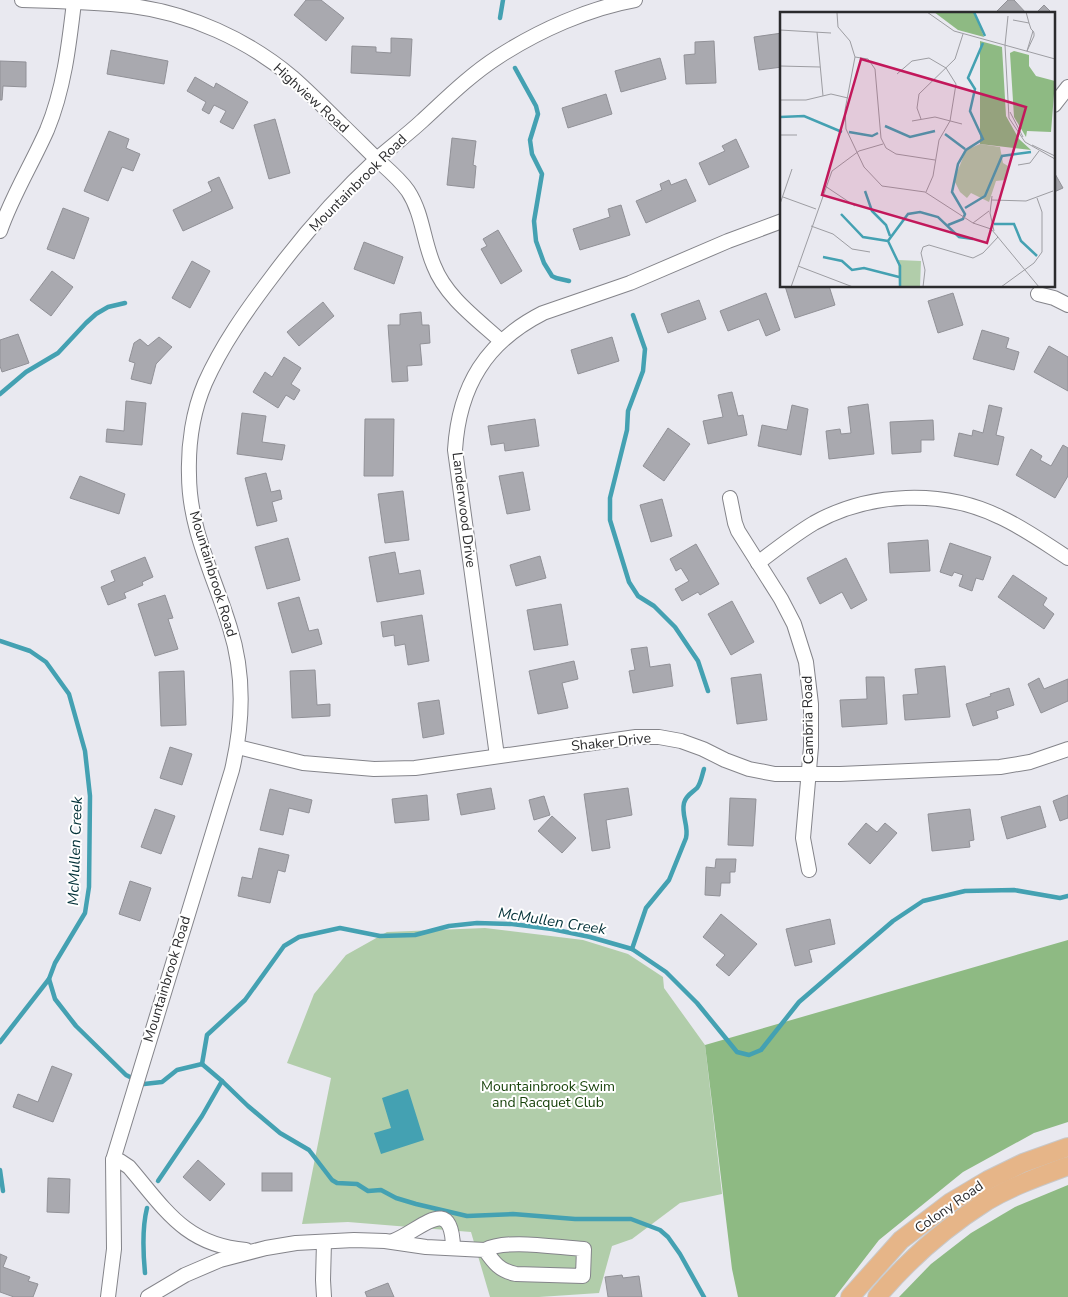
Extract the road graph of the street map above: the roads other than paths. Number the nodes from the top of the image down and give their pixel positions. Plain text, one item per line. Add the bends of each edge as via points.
1 (22, 0) edge
2 (636, 0) edge
3 (74, 2) junction
4 (1068, 86) edge
5 (1056, 102) edge
6 (377, 159) junction
7 (780, 222) edge
8 (0, 231) edge
9 (1038, 294) dead end
10 (1068, 305) edge
11 (501, 341) junction
12 (730, 498) dead end
13 (1068, 558) edge
14 (758, 563) junction
15 (238, 746) junction
16 (1068, 749) edge
17 (497, 756) junction
18 (809, 774) junction
19 (809, 870) dead end
20 (1068, 1147) edge
21 (113, 1160) junction
22 (1068, 1166) edge
23 (324, 1242) junction
24 (390, 1242) junction
25 (266, 1248) junction
26 (453, 1248) junction
27 (486, 1250) junction
28 (108, 1297) edge
29 (148, 1297) edge
30 (324, 1297) edge
31 (850, 1297) edge
32 (877, 1297) edge

1 - 3 street, Highview Road
2 - 6 street, Mountainbrook Road via 572,19 498,56
3 - 6 street, Highview Road via 133,6 164,12 198,22 230,37 261,54 290,76
3 - 8 street via 65,69 56,105
4 - 5 street
6 - 11 street, Highview Road via 400,181 414,202 427,249 446,286
6 - 15 street, Mountainbrook Road via 326,210 255,299 221,350 204,385 194,420 189,477 192,506 237,657 242,706
7 - 11 street, Landerwood Drive via 630,283 543,313
9 - 10 street
11 - 17 street, Landerwood Drive via 468,388 457,426 455,450
12 - 14 street, Cambria Road via 735,523
13 - 14 street via 1026,530 987,511 967,504 911,497 860,504 834,513 790,538
14 - 18 street, Cambria Road via 794,624 806,662 811,704
15 - 17 street, Shaker Drive via 303,762 354,769 415,768
15 - 21 street, Mountainbrook Road
16 - 18 street, Shaker Drive via 1030,762 1000,767
17 - 18 street, Shaker Drive via 653,737 691,744 756,770 775,774
18 - 19 street, Cambria Road via 803,838
20 - 31 main road, Colony Road via 1023,1163 951,1202 901,1240
21 - 25 street via 129,1167 168,1214 199,1237 226,1247 245,1250
21 - 28 street, Mountainbrook Road via 114,1249
22 - 32 main road, Colony Road via 987,1201 906,1264
23 - 24 street
23 - 25 street
23 - 30 street
24 - 26 street
24 - 26 street via 438,1218 449,1223
25 - 29 street via 220,1260
26 - 27 street
27 - 27 street via 492,1261 506,1272 583,1276 584,1249 509,1244

